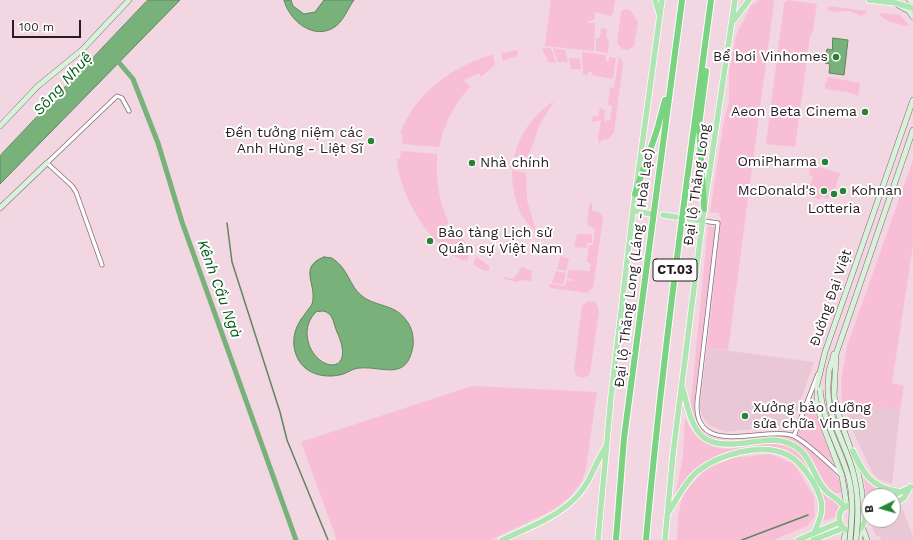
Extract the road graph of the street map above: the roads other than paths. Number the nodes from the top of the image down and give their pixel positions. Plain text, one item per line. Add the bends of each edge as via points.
1 (129, 0) edge
2 (655, 0) edge
3 (662, 0) edge
4 (682, 0) edge
5 (712, 0) edge
6 (735, 0) edge
7 (749, 0) edge
8 (869, 0) edge
9 (909, 0) edge
10 (913, 2) edge
11 (896, 3) junction
12 (913, 8) edge
13 (913, 16) edge
14 (660, 17) junction
15 (732, 22) junction
16 (678, 23) junction
17 (913, 100) edge
18 (129, 111) dead end
19 (907, 117) junction
20 (913, 119) edge
21 (0, 126) edge
22 (913, 130) edge
23 (47, 163) junction
24 (635, 194) junction
25 (0, 208) edge
26 (704, 209) junction
27 (633, 211) junction
28 (652, 214) dead end
29 (663, 215) dead end
30 (676, 217) dead end
31 (689, 219) dead end
32 (703, 222) junction
33 (102, 265) dead end
34 (839, 344) junction
35 (821, 368) junction
36 (820, 378) junction
37 (682, 384) junction
38 (794, 436) junction
39 (606, 446) junction
40 (853, 451) junction
41 (842, 476) junction
42 (911, 487) edge
43 (861, 488) edge
44 (882, 488) edge
45 (901, 492) edge
46 (901, 500) edge
47 (846, 507) junction
48 (861, 509) edge
49 (666, 515) junction
50 (840, 522) junction
51 (861, 527) joint
52 (861, 528) edge
53 (845, 529) junction
54 (814, 533) junction
55 (800, 539) edge
56 (502, 540) edge
57 (598, 540) edge
58 (616, 540) edge
59 (646, 540) edge
60 (665, 540) edge
61 (814, 540) edge
62 (820, 540) edge
63 (844, 540) edge
64 (850, 540) edge
65 (856, 540) edge
66 (860, 540) edge
67 (867, 540) edge

1 - 21 street via 82,50 38,86
2 - 14 main road
3 - 14 main road
4 - 16 highway, Đại lộ Thăng Long (Láng - Hoà Lạc) / CT.03
5 - 26 highway via 712,26 700,125
5 - 59 highway, CT.03 via 687,174
6 - 15 main road, Đại lộ Thăng Long
7 - 15 main road
8 - 11 main road
9 - 10 street
11 - 12 main road
11 - 13 street
14 - 24 main road
15 - 26 main road, Đại lộ Thăng Long
16 - 24 highway via 670,58 665,100
16 - 58 highway, Đại lộ Thăng Long (Láng - Hoà Lạc) / CT.03 via 624,438
17 - 19 street, Đường Đại Việt
18 - 23 street via 122,98 117,96
19 - 20 street
19 - 35 street, Đường Đại Việt
22 - 34 street, Đường Đại Việt
23 - 25 street
23 - 33 street via 76,192
24 - 27 main road
26 - 32 main road, Đại lộ Thăng Long
27 - 28 main road
27 - 39 main road
29 - 30 main road
31 - 32 main road
32 - 37 main road, Đại lộ Thăng Long
32 - 38 street via 718,223 697,403 701,422 713,434 726,438 771,433
34 - 40 street, Đường Đại Việt via 834,396
34 - 65 street, bridge via 829,371 828,386 832,417 856,480 859,510
35 - 36 street, Đường Đại Việt
35 - 38 street via 812,385
36 - 41 street, Đường Đại Việt via 817,392 819,414
36 - 64 street, bridge via 825,417 850,485 853,506
37 - 47 main road via 689,415 703,437 716,444 725,445 770,440 786,442 807,457 827,492
37 - 49 main road, Đại lộ Thăng Long
38 - 41 street
39 - 56 main road via 588,481 567,506 555,515
39 - 57 main road
40 - 43 street, Đường Đại Việt
40 - 44 main road via 860,466 873,483
41 - 47 street, Đường Đại Việt
42 - 45 main road
42 - 46 main road
47 - 48 main road via 856,506
47 - 50 main road via 841,514
49 - 54 main road via 686,484 699,471 720,459 739,453 769,450 794,459 816,487 823,506
49 - 60 main road, Đại lộ Thăng Long
50 - 53 main road
50 - 54 main road
51 - 53 main road via 853,531
51 - 66 street
52 - 67 street
53 - 61 main road
53 - 63 street
54 - 55 main road
61 - 62 main road

